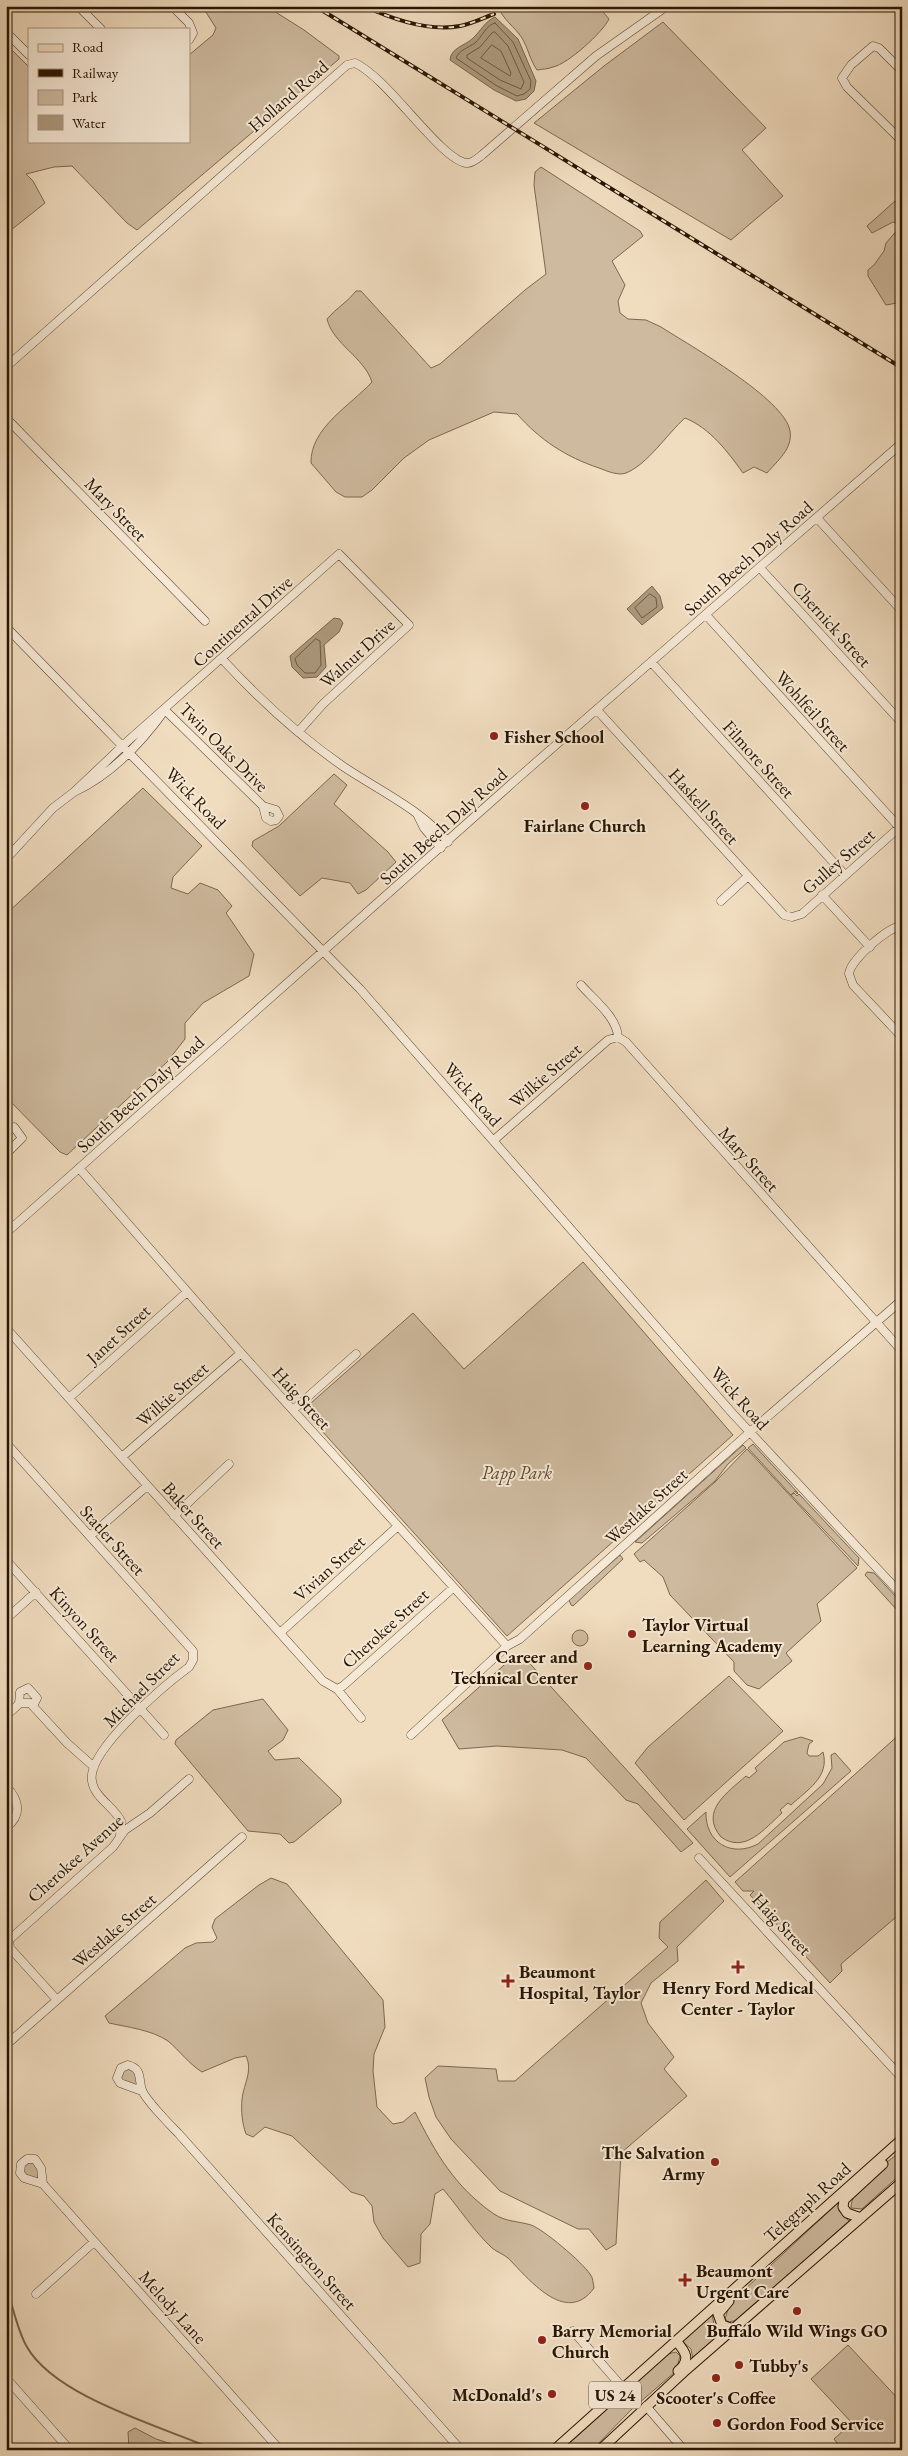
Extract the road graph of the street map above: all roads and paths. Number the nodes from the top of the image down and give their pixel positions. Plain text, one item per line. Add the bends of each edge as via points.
1 (78, 6) edge
2 (172, 6) edge
3 (667, 6) edge
4 (100, 28) edge
5 (6, 32) edge
6 (190, 38) edge
7 (28, 54) edge
8 (902, 71) edge
9 (902, 141) edge
10 (6, 366) edge
11 (6, 418) edge
12 (902, 443) edge
13 (816, 518) junction
14 (339, 554) joint
15 (760, 568) junction
16 (902, 611) edge
17 (706, 615) junction
18 (204, 621) dead end
19 (6, 627) edge
20 (222, 659) junction
21 (652, 663) junction
22 (165, 710) junction
23 (597, 710) junction
24 (902, 723) edge
25 (298, 732) junction
26 (123, 745) junction
27 (129, 751) junction
28 (74, 792) junction
29 (263, 806) dead end
30 (414, 811) junction
31 (900, 826) edge
32 (448, 842) junction
33 (441, 848) junction
34 (6, 859) edge
35 (845, 875) junction
36 (748, 876) junction
37 (822, 895) junction
38 (721, 901) dead end
39 (792, 917) joint
40 (902, 926) edge
41 (870, 948) junction
42 (324, 950) junction
43 (581, 985) dead end
44 (618, 1037) junction
45 (902, 1037) edge
46 (6, 1130) edge
47 (494, 1140) junction
48 (6, 1154) edge
49 (79, 1168) junction
50 (6, 1221) edge
51 (13, 1227) junction
52 (6, 1233) edge
53 (187, 1292) junction
54 (902, 1300) edge
55 (875, 1323) junction
56 (6, 1328) edge
57 (902, 1351) edge
58 (241, 1353) junction
59 (356, 1354) dead end
60 (69, 1398) junction
61 (293, 1410) junction
62 (750, 1432) junction
63 (6, 1443) edge
64 (122, 1457) junction
65 (229, 1464) dead end
66 (147, 1486) junction
67 (174, 1516) junction
68 (398, 1526) junction
69 (90, 1536) junction
70 (6, 1560) edge
71 (453, 1588) junction
72 (36, 1592) junction
73 (902, 1596) edge
74 (6, 1618) edge
75 (281, 1632) junction
76 (507, 1646) junction
77 (193, 1658) joint
78 (337, 1689) junction
79 (22, 1703) junction
80 (33, 1706) junction
81 (141, 1709) junction
82 (6, 1716) edge
83 (361, 1718) dead end
84 (164, 1735) dead end
85 (411, 1735) dead end
86 (94, 1767) junction
87 (188, 1779) dead end
88 (6, 1786) edge
89 (6, 1828) edge
90 (120, 1836) junction
91 (242, 1837) dead end
92 (700, 1858) dead end
93 (57, 2000) junction
94 (6, 2045) edge
95 (902, 2078) edge
96 (142, 2091) dead end
97 (902, 2139) edge
98 (902, 2146) edge
99 (902, 2182) edge
100 (43, 2184) dead end
101 (861, 2218) junction
102 (94, 2242) junction
103 (785, 2244) junction
104 (36, 2294) dead end
105 (733, 2329) junction
106 (573, 2331) dead end
107 (676, 2341) junction
108 (6, 2378) edge
109 (623, 2388) junction
110 (646, 2406) junction
111 (610, 2440) junction
112 (70, 2450) edge
113 (280, 2450) edge
114 (461, 2450) edge
115 (554, 2450) edge
116 (600, 2450) edge
117 (684, 2450) edge

1 - 4 street
2 - 6 street via 189,23 193,33
3 - 10 street, Holland Road via 596,56 470,163 464,163 446,151 370,73 354,63 347,65
5 - 7 street
8 - 9 street via 876,46 845,72 843,82
11 - 18 street, Mary Street
12 - 13 street, South Beech Daly Road
13 - 15 street, South Beech Daly Road
13 - 16 street
14 - 20 street, Continental Drive
14 - 25 street, Walnut Drive via 409,625 323,704
15 - 17 street, South Beech Daly Road
15 - 24 street, Chernick Street
17 - 21 street, South Beech Daly Road
17 - 31 street, Wohlfeil Street
19 - 26 street, Wick Road
20 - 22 street, Continental Drive
20 - 25 street
21 - 23 street, South Beech Daly Road
21 - 35 street, Filmore Street
22 - 26 street, Continental Drive
22 - 27 street, Continental Drive via 146,736
22 - 29 street, Twin Oaks Drive
23 - 32 street, South Beech Daly Road
23 - 36 street, Haskell Street
25 - 30 street
26 - 27 street, Wick Road
26 - 28 street, Continental Drive
27 - 28 street, Continental Drive via 92,784
27 - 42 street, Wick Road
28 - 34 street, Continental Drive via 54,808
30 - 32 street via 431,822
30 - 33 street
31 - 35 street, Gulley Street
32 - 33 street, South Beech Daly Road
33 - 42 street, South Beech Daly Road
35 - 37 street, Gulley Street
36 - 38 street
36 - 39 street, Haskell Street via 780,912
37 - 39 street, Gulley Street via 802,914
37 - 41 street
40 - 41 street via 889,930
41 - 45 street via 851,965 849,977
42 - 47 street, Wick Road
42 - 49 street, South Beech Daly Road
43 - 44 street, Mary Street via 610,1018
44 - 47 street, Wilkie Street via 608,1040
44 - 55 street, Mary Street via 626,1042
46 - 48 street via 14,1127 22,1138
47 - 62 street, Wick Road
49 - 51 street, South Beech Daly Road
49 - 53 street, Haig Street
50 - 51 street
51 - 52 street, South Beech Daly Road
53 - 58 street, Haig Street
53 - 60 street, Janet Street
54 - 55 street, Westlake Street
55 - 57 street, Mary Street
55 - 62 street, Westlake Street
56 - 60 street, Baker Street
58 - 61 street, Haig Street
58 - 64 street, Wilkie Street
59 - 61 street
60 - 64 street, Baker Street
61 - 68 street, Haig Street
62 - 73 street, Wick Road
62 - 76 street, Westlake Street via 524,1635
63 - 69 street, Statler Street
64 - 66 street, Baker Street
65 - 67 street
66 - 67 street, Baker Street
66 - 69 street
67 - 75 street, Baker Street
68 - 71 street, Haig Street
68 - 75 street, Vivian Street
69 - 77 street, Statler Street via 190,1645
70 - 72 street, Kinyon Street
71 - 76 street, Haig Street
71 - 78 street, Cherokee Street
72 - 74 street
72 - 81 street, Kinyon Street
75 - 78 street, Baker Street via 323,1681
76 - 85 street, Westlake Street
77 - 81 street, Michael Street via 189,1666
78 - 83 street, Baker Street
79 - 80 street
79 - 80 street via 20,1692 28,1688 37,1698
79 - 82 street
80 - 86 street via 66,1743
81 - 84 street, Kinyon Street
81 - 86 street, Michael Street via 114,1735
86 - 90 street via 93,1785 119,1817 122,1826
87 - 90 street, Cherokee Avenue
88 - 89 street via 17,1802 18,1812
90 - 93 street, Cherokee Avenue via 113,1846 10,1937 10,1948
91 - 93 street, Westlake Street
92 - 95 street, Haig Street
93 - 94 street, Westlake Street
96 - 114 street, Kensington Street
97 - 103 main road, Telegraph Road / US 24
98 - 101 main road via 844,2200 843,2207 847,2213
99 - 101 main road, US 24
100 - 102 street, Melody Lane
101 - 105 main road, US 24
102 - 104 street
102 - 113 street, Melody Lane
103 - 105 main road via 771,2263 721,2309 718,2314 720,2322 725,2328
103 - 107 main road, Telegraph Road / US 24
105 - 110 main road, US 24
106 - 109 street
107 - 109 main road, Telegraph Road / US 24
107 - 111 main road via 686,2354 683,2367 617,2427
108 - 112 street
109 - 115 main road, Telegraph Road / US 24
110 - 111 main road, US 24
110 - 117 street
111 - 116 main road, US 24

